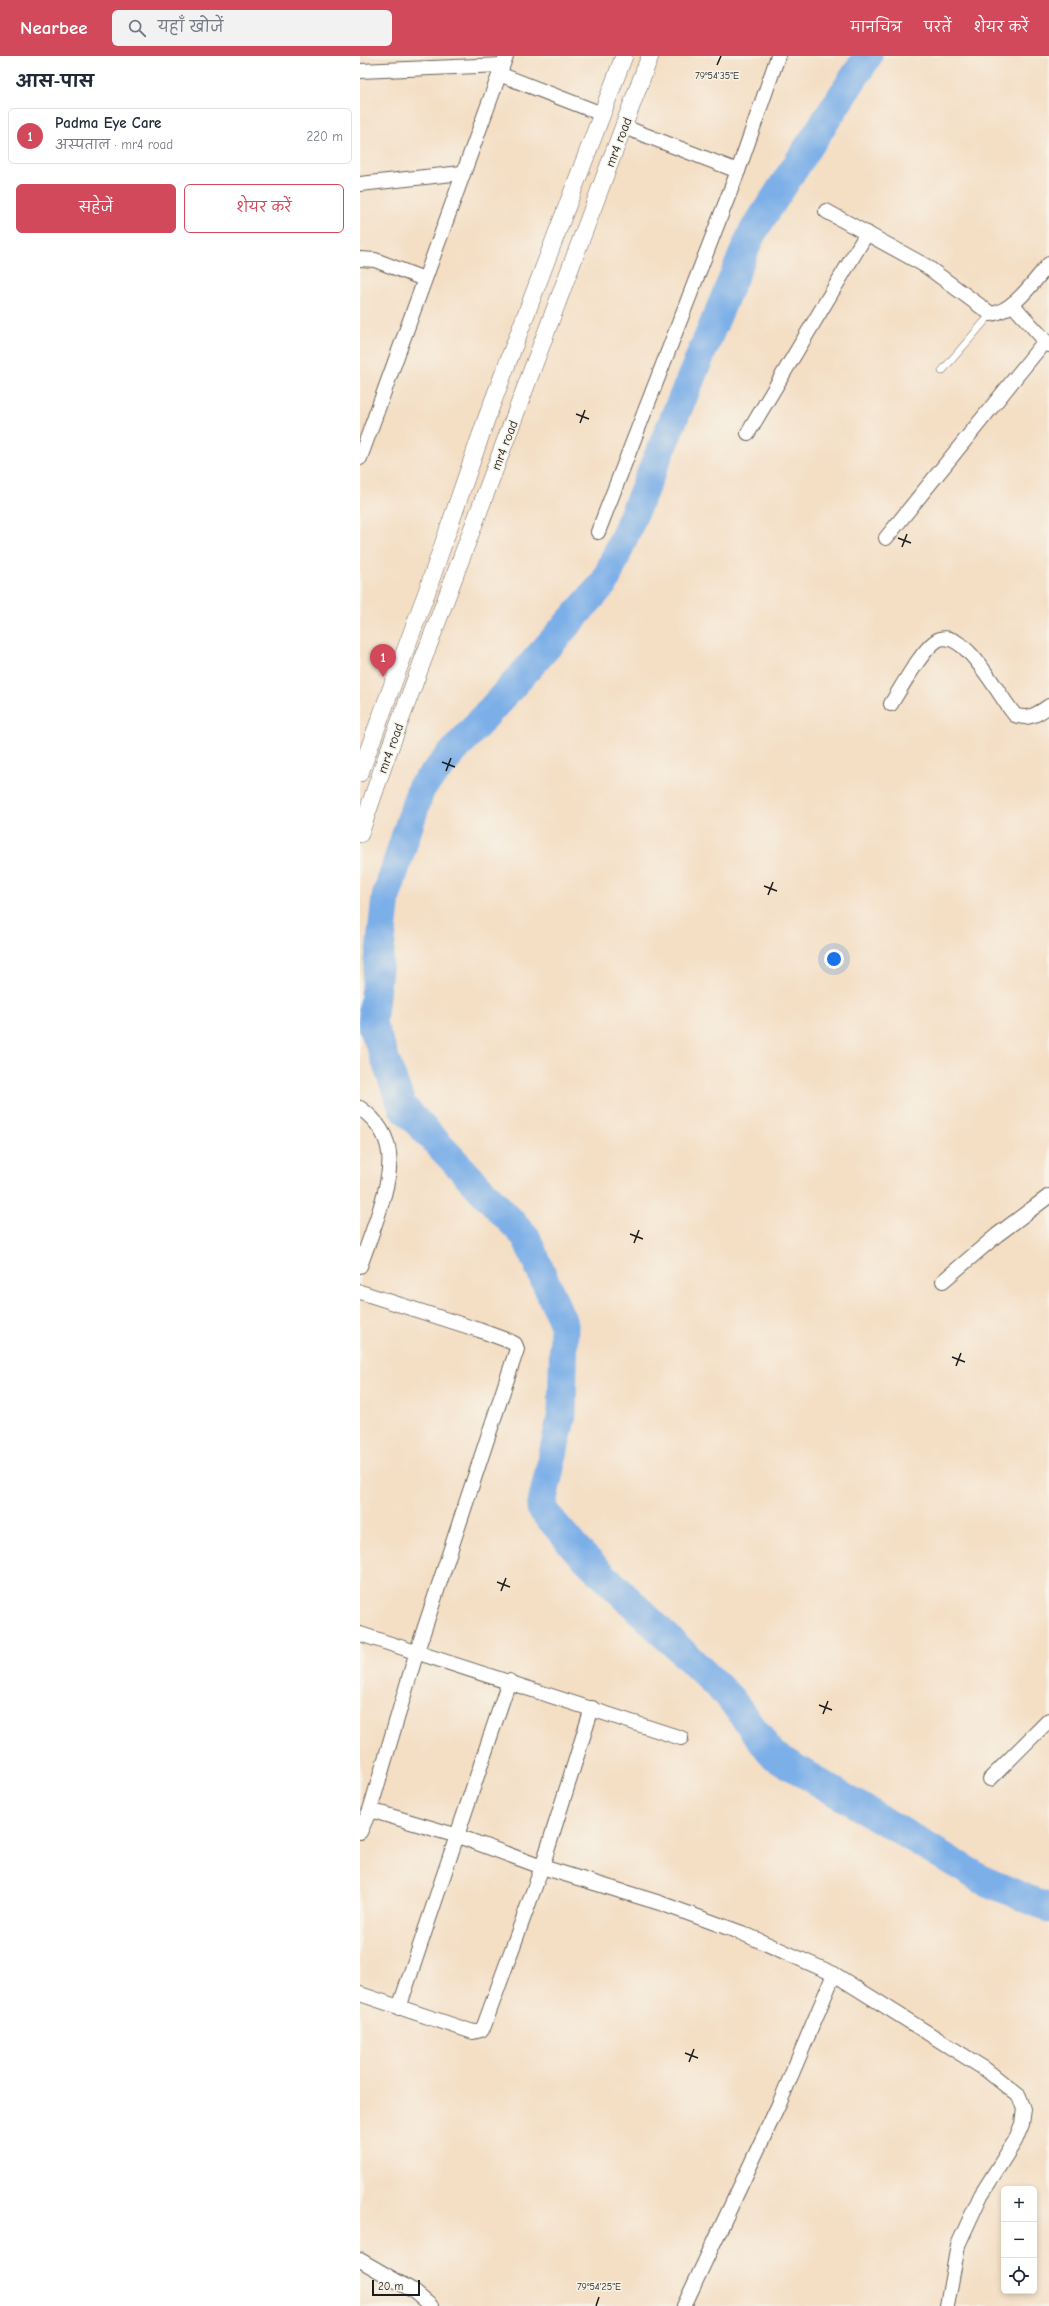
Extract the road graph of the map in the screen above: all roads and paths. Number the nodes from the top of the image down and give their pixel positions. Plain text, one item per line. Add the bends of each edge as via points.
1 (624, 56) edge
2 (650, 56) edge
3 (778, 56) edge
4 (502, 65) edge
5 (360, 71) edge
6 (602, 114) junction
7 (624, 127) junction
8 (738, 171) junction
9 (462, 173) junction
10 (360, 184) edge
11 (826, 211) dead end
12 (867, 233) junction
13 (360, 259) edge
14 (1049, 264) edge
15 (424, 279) junction
16 (1012, 304) junction
17 (991, 314) junction
18 (1047, 343) edge
19 (942, 371) dead end
20 (748, 432) dead end
21 (360, 458) edge
22 (598, 532) dead end
23 (886, 538) dead end
24 (891, 704) dead end
25 (1049, 706) edge
26 (365, 744) edge
27 (385, 760) junction
28 (360, 773) edge
29 (360, 834) edge
30 (360, 1108) edge
31 (1049, 1196) edge
32 (360, 1266) edge
33 (943, 1281) dead end
34 (360, 1292) edge
35 (360, 1634) edge
36 (417, 1651) junction
37 (509, 1681) junction
38 (592, 1708) junction
39 (1049, 1720) edge
40 (681, 1738) dead end
41 (990, 1779) dead end
42 (370, 1810) junction
43 (360, 1832) edge
44 (458, 1836) junction
45 (542, 1868) junction
46 (834, 1974) junction
47 (360, 1994) edge
48 (399, 2008) junction
49 (360, 2260) edge
50 (431, 2306) edge
51 (684, 2306) edge
52 (947, 2306) edge

1 - 6 street, mr4 road
2 - 7 street, mr4 road
3 - 8 street
4 - 5 street
4 - 6 street
4 - 9 street
6 - 26 street, mr4 road via 487,417 426,594
7 - 8 street
7 - 27 street, mr4 road
8 - 22 street
9 - 10 street
9 - 15 street
11 - 12 street
12 - 17 street via 926,266 982,310
12 - 20 street
13 - 15 street via 375,260
14 - 16 street
15 - 21 street
16 - 17 street via 1000,313
16 - 18 street
17 - 19 lane
18 - 23 street
24 - 25 street via 917,663 935,641 944,638 952,639 973,656 1015,715 1021,718 1029,717
26 - 27 street
26 - 28 street, mr4 road
27 - 29 street, mr4 road
30 - 32 street via 383,1132 389,1147 391,1166 386,1189
31 - 33 street via 997,1234
34 - 36 street via 479,1330 509,1341 515,1344 517,1349
35 - 36 street
36 - 37 street
36 - 42 street
37 - 38 street
37 - 44 street
38 - 40 street
38 - 45 street
39 - 41 street
42 - 43 street
42 - 44 street
44 - 45 street
44 - 48 street
45 - 46 street via 660,1903 742,1934
45 - 48 street via 481,2030 473,2032
46 - 51 street via 780,2102
46 - 52 street via 985,2069 1019,2096 1024,2109 1022,2124 1014,2141 980,2195 958,2245
47 - 48 street
49 - 50 street via 412,2290

